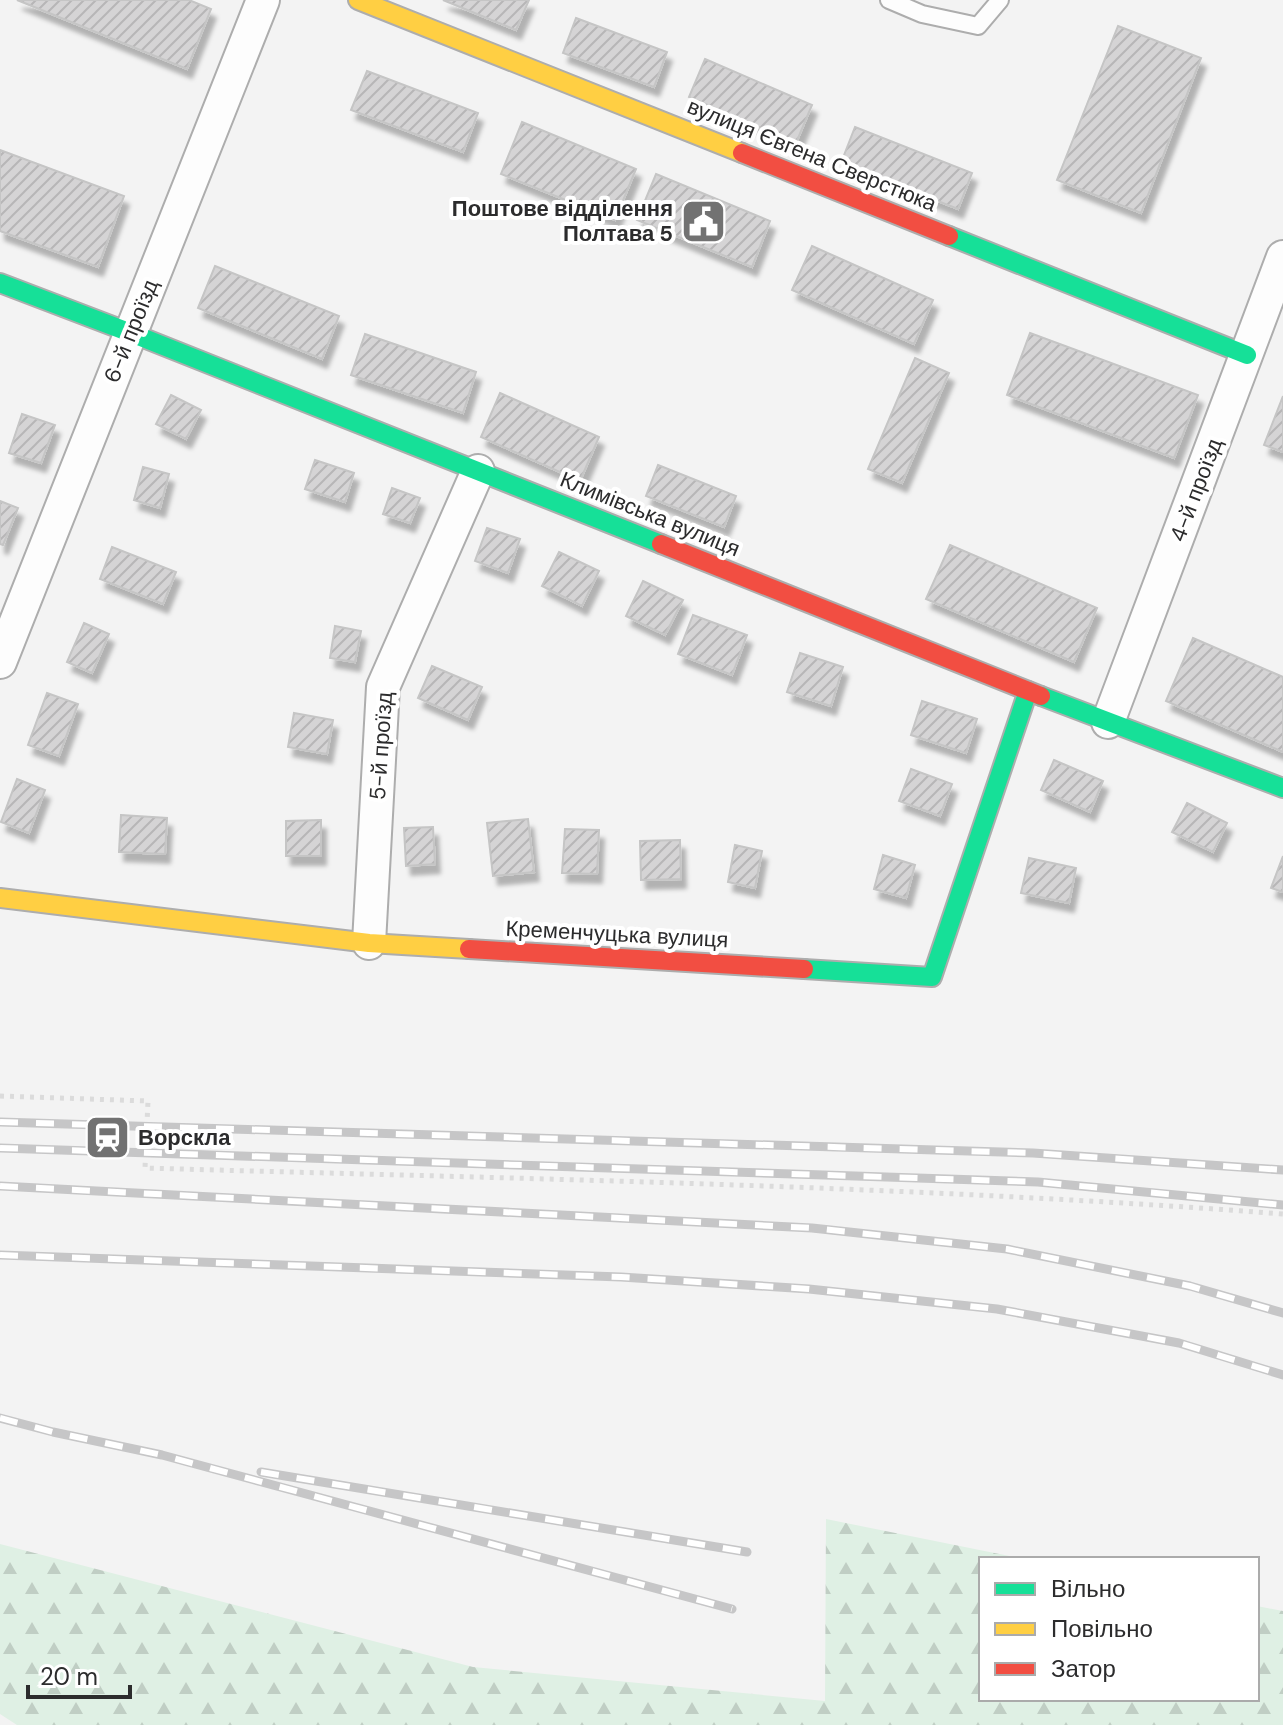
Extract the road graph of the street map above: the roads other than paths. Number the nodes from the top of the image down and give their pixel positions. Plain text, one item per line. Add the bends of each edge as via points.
1 (263, 0) edge
2 (358, 0) edge
3 (889, 0) edge
4 (1000, 0) edge
5 (1283, 257) edge
6 (0, 283) edge
7 (131, 333) junction
8 (1247, 355) junction
9 (478, 471) junction
10 (0, 662) edge
11 (1028, 691) junction
12 (1108, 722) junction
13 (1283, 788) edge
14 (0, 898) edge
15 (369, 943) junction

1 - 7 street, 6-й проїзд
2 - 8 street, вулиця Євгена Сверстюка
3 - 4 lane via 922,14 978,26
5 - 8 street, 4-й проїзд
6 - 7 street, Климівська вулиця
7 - 9 street, Климівська вулиця
7 - 10 street, 6-й проїзд
8 - 12 street, 4-й проїзд
9 - 11 street, Климівська вулиця
9 - 15 street, 5-й проїзд via 383,687
11 - 12 street, Климівська вулиця
11 - 15 street, Кременчуцька вулиця via 932,977
12 - 13 street, Климівська вулиця
14 - 15 street, Кременчуцька вулиця

